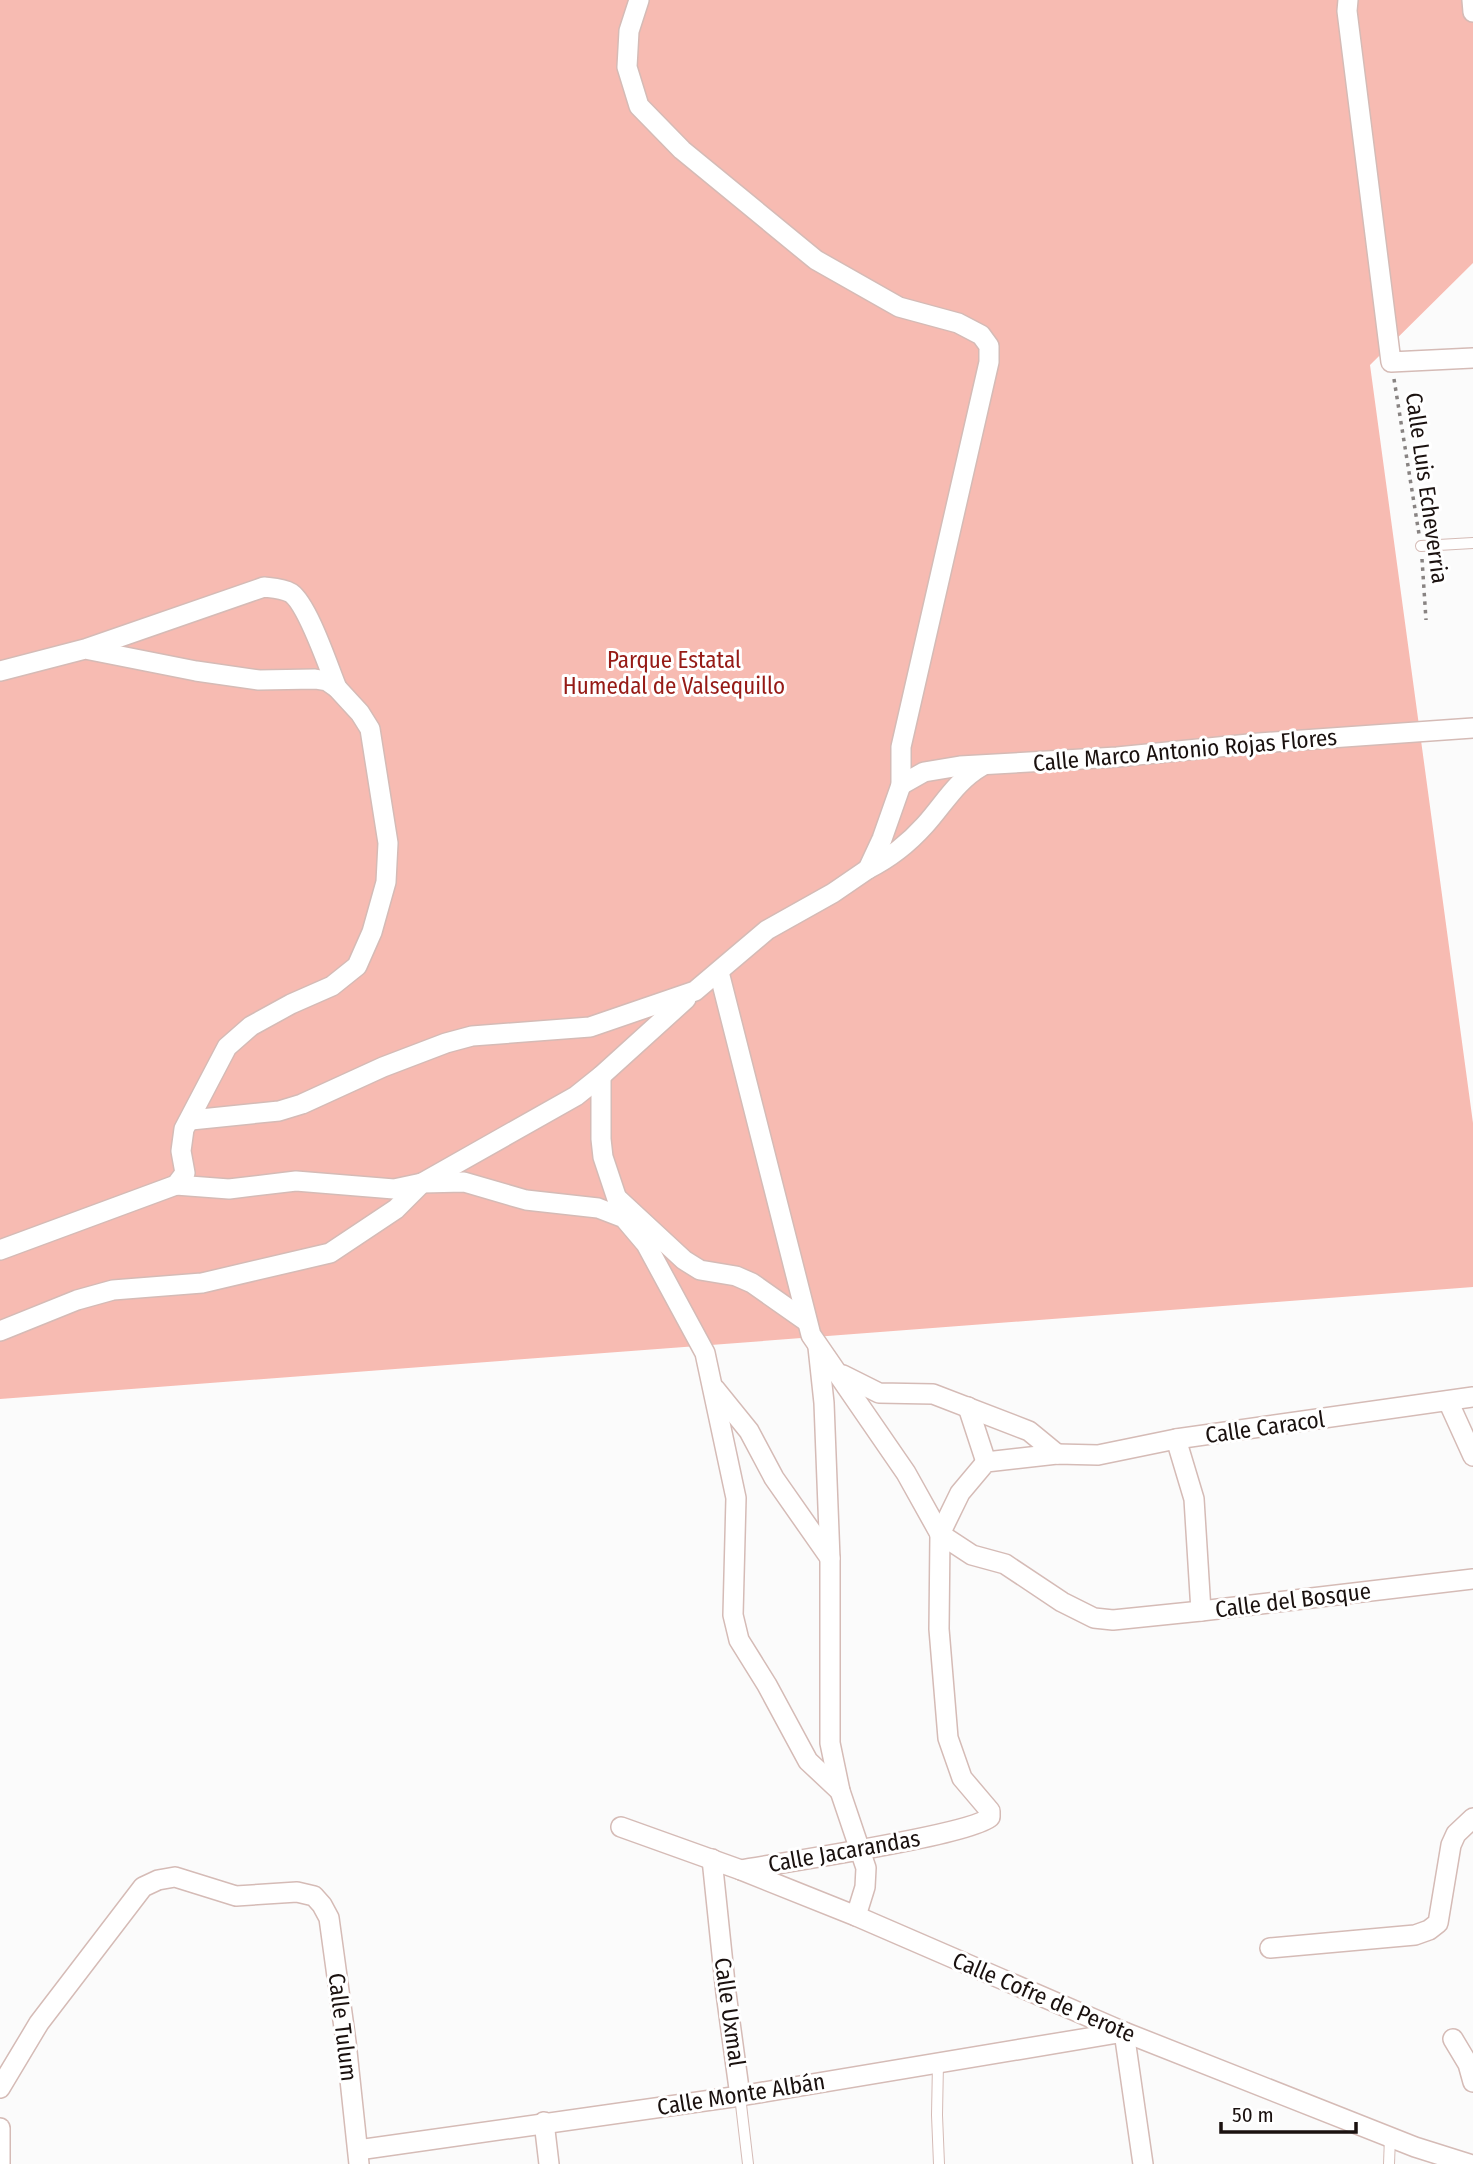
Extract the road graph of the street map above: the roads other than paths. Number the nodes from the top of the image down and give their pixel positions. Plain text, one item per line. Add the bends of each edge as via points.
1 (639, 0) edge
2 (1349, 0) edge
3 (1472, 0) edge
4 (1473, 12) edge
5 (1473, 358) edge
6 (1473, 543) edge
7 (1421, 547) road end
8 (85, 649) junction
9 (0, 671) edge
10 (337, 688) junction
11 (1473, 728) edge
12 (982, 765) junction
13 (901, 785) junction
14 (868, 869) junction
15 (719, 972) junction
16 (695, 991) junction
17 (601, 1076) junction
18 (191, 1120) junction
19 (422, 1183) junction
20 (176, 1185) junction
21 (617, 1198) junction
22 (624, 1219) junction
23 (0, 1250) edge
24 (806, 1321) junction
25 (0, 1331) edge
26 (817, 1345) junction
27 (838, 1372) junction
28 (712, 1385) junction
29 (1473, 1397) edge
30 (1448, 1401) junction
31 (968, 1407) junction
32 (1176, 1439) junction
33 (1057, 1454) junction
34 (1473, 1456) edge
35 (986, 1462) junction
36 (940, 1534) junction
37 (830, 1559) junction
38 (1473, 1579) edge
39 (1201, 1611) junction
40 (840, 1791) junction
41 (1473, 1818) edge
42 (621, 1827) dead end
43 (858, 1849) junction
44 (712, 1859) junction
45 (741, 1870) junction
46 (856, 1916) junction
47 (1270, 1948) dead end
48 (1124, 2032) junction
49 (1453, 2039) dead end
50 (939, 2062) junction
51 (1472, 2080) edge
52 (0, 2088) edge
53 (740, 2096) junction
54 (544, 2122) junction
55 (0, 2130) edge
56 (1390, 2136) junction
57 (358, 2157) edge
58 (1, 2164) edge
59 (549, 2164) edge
60 (748, 2164) edge
61 (939, 2164) edge
62 (1143, 2164) edge
63 (1389, 2164) edge
64 (1469, 2164) edge

1 - 13 street via 629,31 627,67 639,106 682,150 816,260 899,307 958,323 981,335 989,346 901,747
2 - 5 street via 1391,362
3 - 4 street
6 - 7 lane
8 - 9 street
8 - 10 street via 260,680 315,679
8 - 10 street via 264,587 281,589 303,607
10 - 18 street via 370,729 388,843 386,882 372,932 357,966 332,986 251,1026 227,1047
11 - 12 street, Calle Marco Antonio Rojas Flores
12 - 13 street, Calle Marco Antonio Rojas Flores via 924,772
12 - 14 street via 965,775 901,849
13 - 14 street
14 - 15 street via 776,923
15 - 16 street
15 - 24 street
16 - 17 street
16 - 18 street via 590,1027 472,1036 279,1111
17 - 19 street via 576,1096
17 - 21 street via 603,1157
18 - 20 street via 181,1139 185,1173
19 - 20 street via 394,1189 296,1181 229,1189
19 - 22 street via 464,1182 526,1200 598,1208
19 - 25 street via 396,1209 330,1253 202,1283 113,1290
20 - 23 street
21 - 22 street
21 - 24 street via 684,1260 700,1270 752,1283
22 - 28 street via 646,1244 705,1353
24 - 26 street
26 - 27 street
26 - 37 street
27 - 31 street via 879,1393 933,1394
27 - 36 street via 906,1473
28 - 37 street via 749,1431 774,1478
28 - 40 street via 736,1497 733,1615 739,1640 808,1762
29 - 30 street, Calle Caracol
30 - 32 street, Calle Caracol
30 - 34 street
31 - 33 street via 1028,1431
31 - 35 street
32 - 33 street, Calle Caracol via 1098,1455
32 - 39 street via 1194,1499
33 - 35 street, Calle Caracol
35 - 36 street via 960,1493
36 - 39 street, Calle del Bosque via 972,1555 1006,1564 1094,1618
36 - 43 street, Calle Jacarandas via 939,1629 948,1738 962,1778 990,1817 947,1833
37 - 40 street via 830,1743
38 - 39 street, Calle del Bosque
40 - 43 street
41 - 47 street via 1451,1845 1438,1923 1429,1930
42 - 44 street, Calle Cofre de Perote
43 - 45 street, Calle Jacarandas
43 - 46 street via 866,1868
44 - 45 street, Calle Cofre de Perote
44 - 53 street, Calle Uxmal
45 - 46 street, Calle Cofre de Perote
46 - 48 street, Calle Cofre de Perote
48 - 50 street, Calle Monte Albán
48 - 56 street, Calle Cofre de Perote
48 - 62 street
49 - 51 street
50 - 53 street, Calle Monte Albán
50 - 61 lane
52 - 57 street, Calle Tulum via 39,2023 143,1887 175,1877 236,1896 297,1892 314,1896 329,1918
53 - 54 street, Calle Monte Albán
53 - 60 lane, Calle Uxmal
54 - 57 street, Calle Monte Albán
54 - 59 street
55 - 58 street
56 - 63 lane
56 - 64 street, Calle Cofre de Perote

